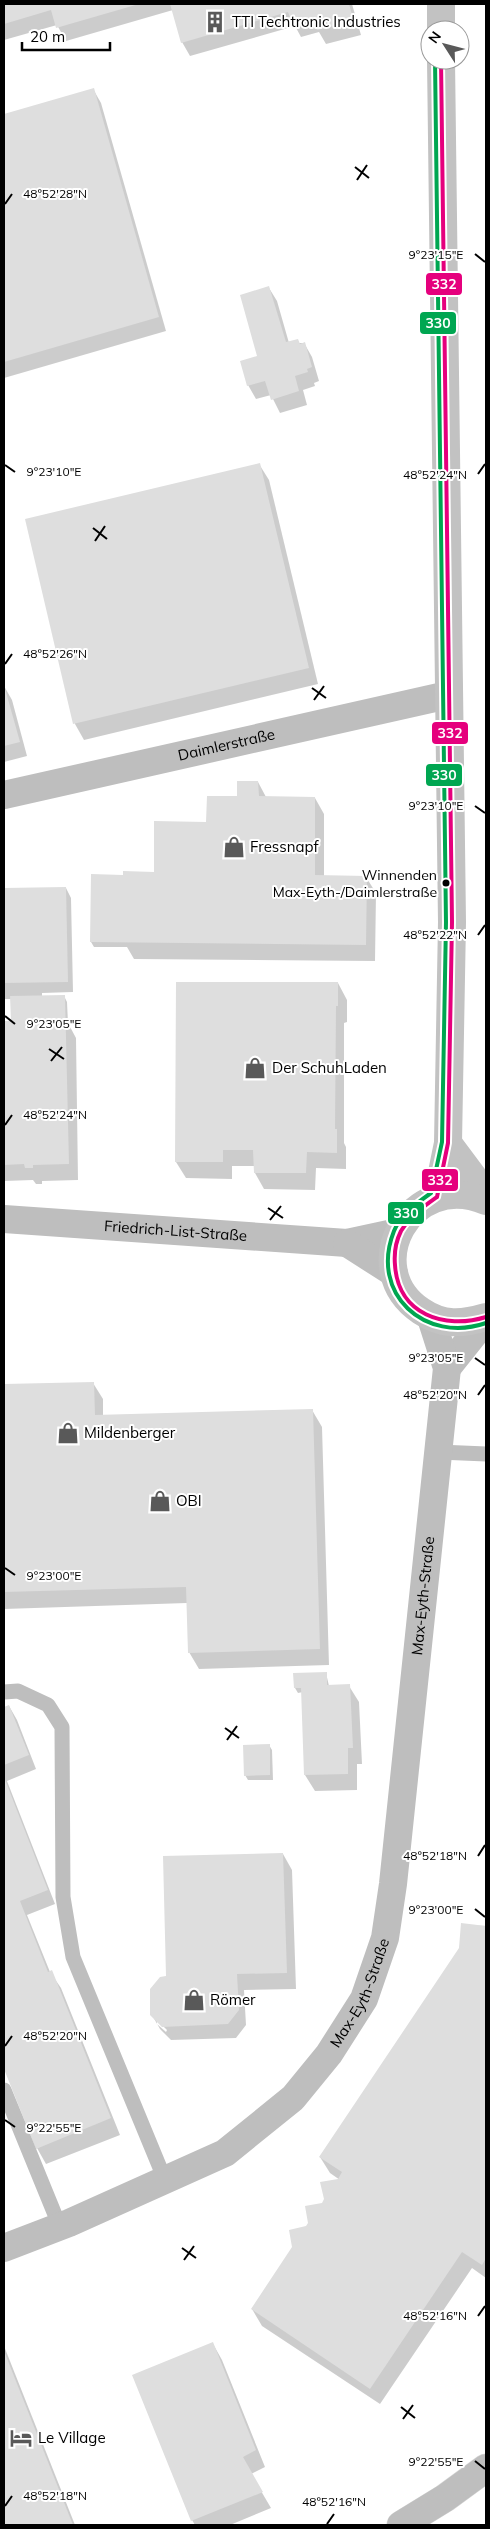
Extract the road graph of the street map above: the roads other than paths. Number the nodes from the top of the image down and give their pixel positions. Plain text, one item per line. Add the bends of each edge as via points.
1 (441, 4) edge
2 (441, 20) edge
3 (441, 70) edge
4 (448, 695) junction
5 (4, 795) edge
6 (448, 1143) junction
7 (486, 1194) edge
8 (437, 1196) junction
9 (486, 1201) edge
10 (4, 1219) edge
11 (398, 1232) junction
12 (347, 1243) junction
13 (394, 1273) junction
14 (432, 1318) junction
15 (486, 1318) edge
16 (447, 1368) junction
17 (439, 1452) junction
18 (486, 1454) edge
19 (4, 1692) edge
20 (4, 2090) edge
21 (165, 2180) junction
22 (60, 2227) junction
23 (4, 2248) edge
24 (486, 2468) edge
25 (401, 2525) edge

1 - 2 main road
3 - 4 main road
4 - 5 main road, Daimlerstraße
4 - 6 main road via 452,922
6 - 7 main road
6 - 8 main road
8 - 9 main road via 471,1194
8 - 11 main road via 422,1203
10 - 12 main road, Friedrich-List-Straße
11 - 12 main road, Friedrich-List-Straße
11 - 13 main road via 393,1252
12 - 13 main road, Friedrich-List-Straße
13 - 14 main road via 412,1305
14 - 15 main road via 448,1323
14 - 16 main road, Max-Eyth-Straße
15 - 16 main road
16 - 17 main road, Max-Eyth-Straße
17 - 18 lane
17 - 21 main road, Max-Eyth-Straße via 393,1884 385,1938 364,1999 329,2054 293,2098 226,2153
19 - 21 lane via 18,1691 48,1705 62,1727 63,1897 73,1957
20 - 22 lane
21 - 22 main road, Max-Eyth-Straße
22 - 23 main road, Max-Eyth-Straße
24 - 25 main road

